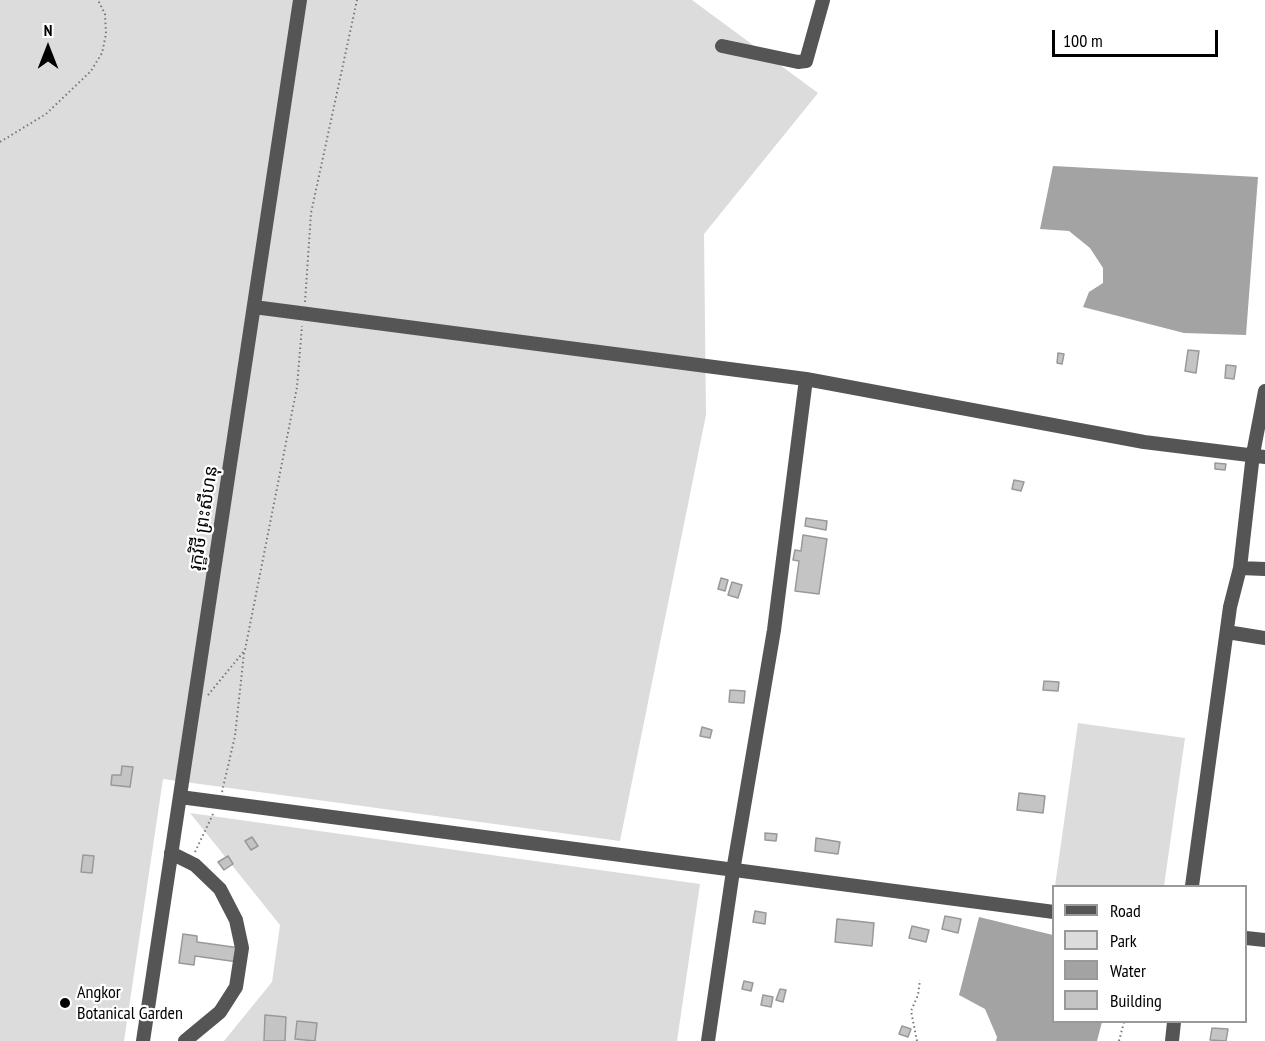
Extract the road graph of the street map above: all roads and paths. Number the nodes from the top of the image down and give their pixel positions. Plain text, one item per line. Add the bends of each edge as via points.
1 (98, 0) edge
2 (300, 0) edge
3 (357, 0) edge
4 (823, 0) edge
5 (722, 46) dead end
6 (0, 141) edge
7 (254, 307) junction
8 (303, 313) junction
9 (806, 379) junction
10 (1265, 391) edge
11 (1259, 456) edge
12 (1240, 568) junction
13 (1265, 570) edge
14 (1227, 632) junction
15 (1265, 638) edge
16 (245, 650) junction
17 (208, 695) dead end
18 (180, 797) junction
19 (219, 802) junction
20 (171, 853) junction
21 (189, 862) junction
22 (733, 871) junction
23 (1192, 885) edge
24 (1052, 912) edge
25 (1247, 938) edge
26 (1265, 940) edge
27 (920, 980) dead end
28 (1124, 1023) edge
29 (1174, 1023) edge
30 (143, 1041) edge
31 (185, 1041) edge
32 (708, 1041) edge
33 (917, 1041) edge
34 (1119, 1041) edge
35 (1172, 1041) edge

1 - 6 path via 105,14 106,34 102,53 91,71 46,114
2 - 7 street, រុក្ខវិថី ព្រះសីហនុ
3 - 8 path via 311,213
4 - 5 street via 806,61
7 - 8 street
7 - 18 street, រុក្ខវិថី ព្រះសីហនុ
8 - 9 street
8 - 16 path via 297,387
9 - 11 street via 1144,442
9 - 22 street via 774,630
10 - 11 street
11 - 12 street
12 - 13 street
12 - 14 street
14 - 15 street
14 - 23 street
16 - 17 path
16 - 19 path via 235,736
18 - 19 street
18 - 20 street, រុក្ខវិថី ព្រះសីហនុ
19 - 21 path
19 - 22 street
20 - 21 street
20 - 30 street, រុក្ខវិថី ព្រះសីហនុ
21 - 31 street via 220,889 236,920 242,948 236,987 220,1012
22 - 24 street
22 - 32 street
25 - 26 street
27 - 33 path via 911,1011
28 - 34 path
29 - 35 street

